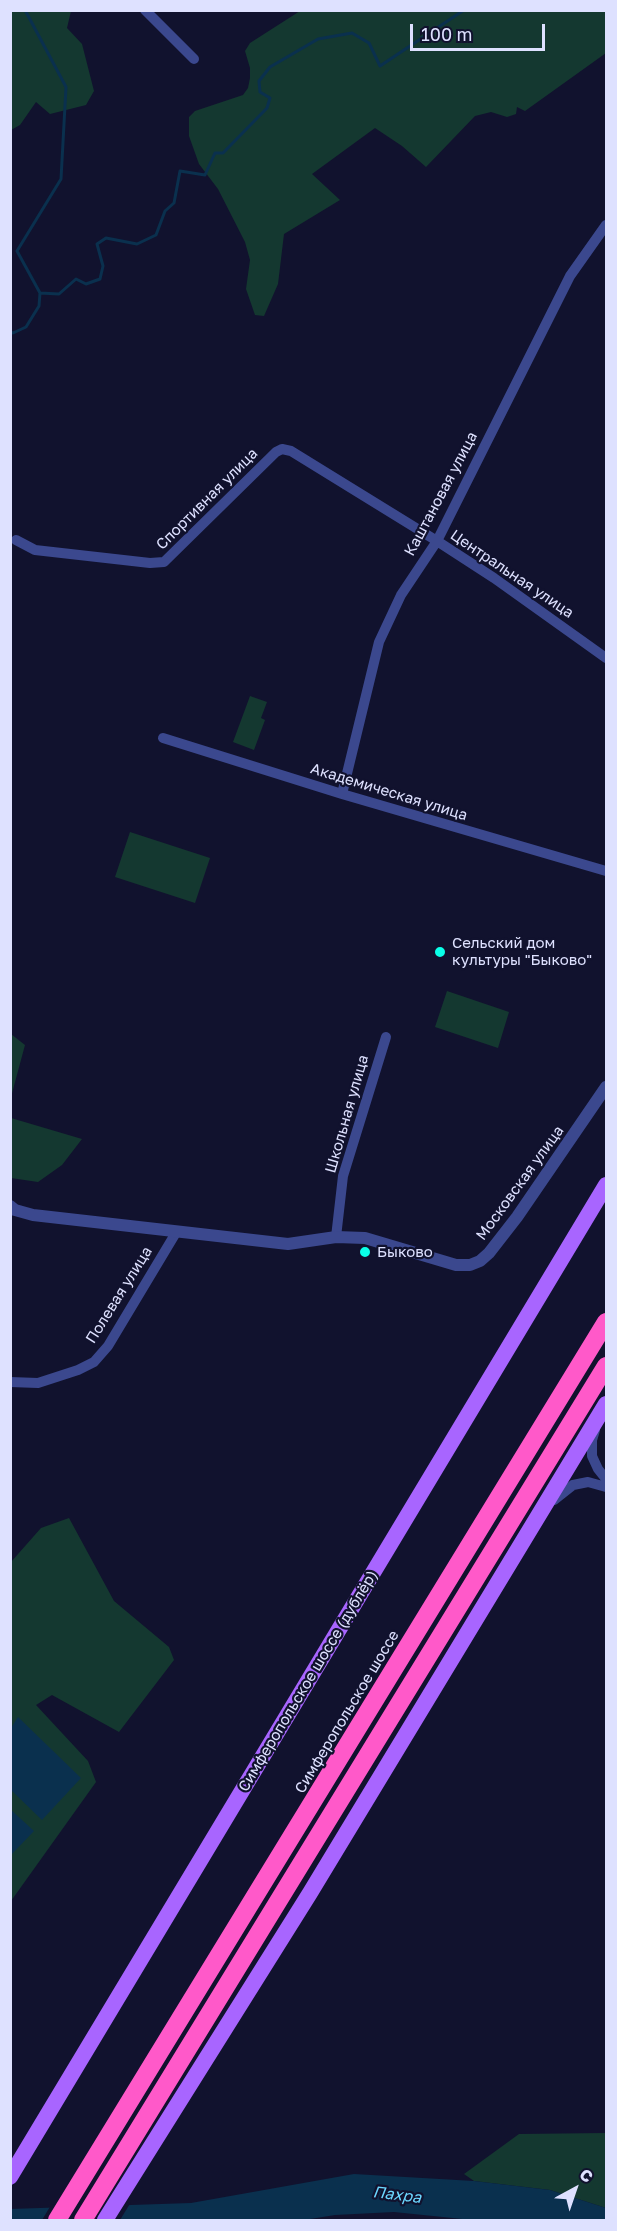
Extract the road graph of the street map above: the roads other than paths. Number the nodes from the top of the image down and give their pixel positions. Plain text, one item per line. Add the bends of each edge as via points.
1 (145, 10) edge
2 (194, 59) dead end
3 (606, 225) edge
4 (276, 452) joint
5 (16, 540) dead end
6 (437, 541) junction
7 (606, 658) edge
8 (163, 738) dead end
9 (342, 794) junction
10 (606, 871) edge
11 (386, 1037) dead end
12 (606, 1088) edge
13 (606, 1185) edge
14 (12, 1211) edge
15 (177, 1231) junction
16 (336, 1237) junction
17 (606, 1322) edge
18 (606, 1366) edge
19 (10, 1382) edge
20 (602, 1410) edge
21 (606, 1479) edge
22 (606, 1487) edge
23 (541, 1513) junction
24 (10, 2177) edge
25 (57, 2220) edge
26 (83, 2220) edge
27 (105, 2220) edge

1 - 2 street
3 - 6 street, Каштановая улица via 570,276
4 - 5 street, Спортивная улица via 164,562 35,550
4 - 6 street, Центральная улица via 291,451
6 - 7 street, Центральная улица
6 - 9 street, Каштановая улица via 401,595 379,642
8 - 9 street, Академическая улица
9 - 10 street, Академическая улица
11 - 16 street, Школьная улица via 343,1176
12 - 16 street, Московская улица via 517,1216 480,1261 456,1265 365,1238
13 - 24 main road, Симферопольское шоссе (дублёр)
14 - 15 street, Московская улица
15 - 16 street, Московская улица via 288,1244
15 - 19 street, Полевая улица via 108,1346 94,1362 38,1383
17 - 25 highway, Симферопольское шоссе
18 - 26 highway
20 - 21 street via 592,1440 592,1456
20 - 23 main road
22 - 23 street via 588,1482 573,1485
23 - 27 main road

